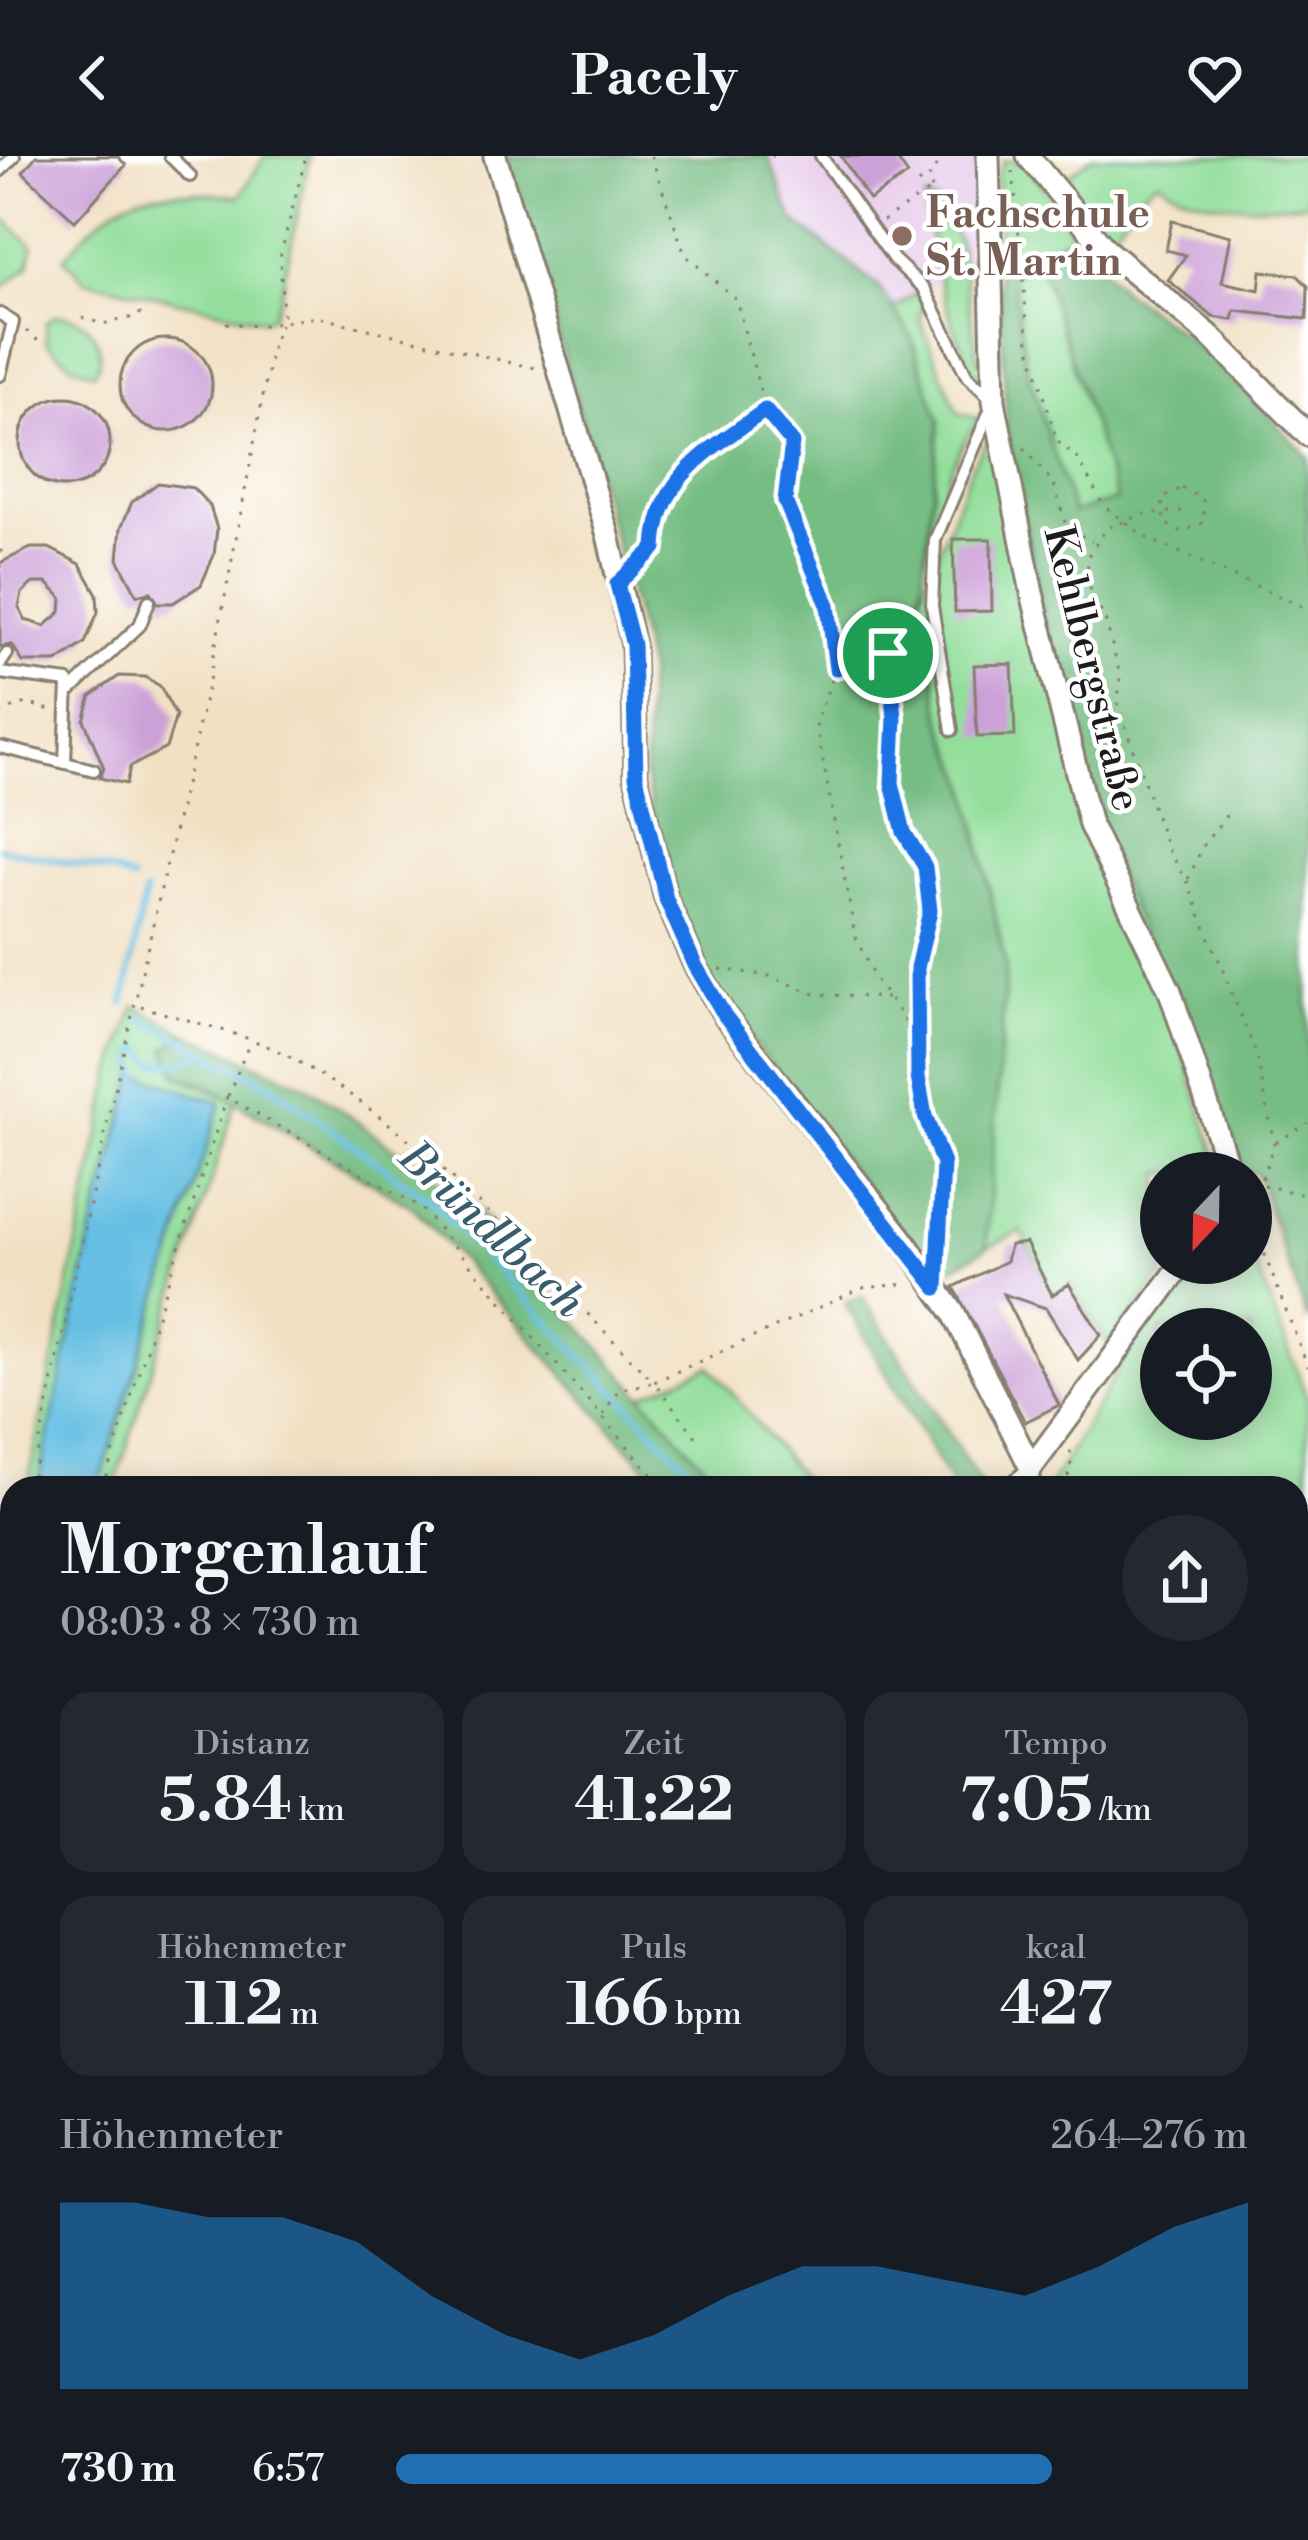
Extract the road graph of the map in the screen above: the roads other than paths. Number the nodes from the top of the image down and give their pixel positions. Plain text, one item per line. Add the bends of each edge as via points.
1 (14, 156) edge
2 (170, 156) edge
3 (495, 156) edge
4 (821, 156) edge
5 (1001, 157) edge
6 (0, 171) edge
7 (190, 176) dead end
8 (0, 314) edge
9 (0, 375) edge
10 (994, 401) junction
11 (1308, 435) edge
12 (149, 601) dead end
13 (2, 664) edge
14 (68, 693) junction
15 (952, 730) dead end
16 (0, 747) edge
17 (65, 763) junction
18 (94, 770) dead end
19 (1223, 1152) edge
20 (1168, 1284) edge
21 (1027, 1476) edge
22 (1029, 1476) edge

1 - 6 lane
2 - 7 lane
3 - 21 street via 633,645 636,776 666,899 725,1016 930,1280
4 - 10 lane via 924,288 967,376
5 - 10 street, Kehlbergstraße
5 - 11 street via 1208,334
8 - 9 lane via 13,322
10 - 15 lane via 935,540 932,606
10 - 19 street, Kehlbergstraße via 1090,825 1170,991
12 - 14 lane via 140,625
13 - 14 lane via 68,682
14 - 17 lane
16 - 17 lane
17 - 18 lane
20 - 22 street

